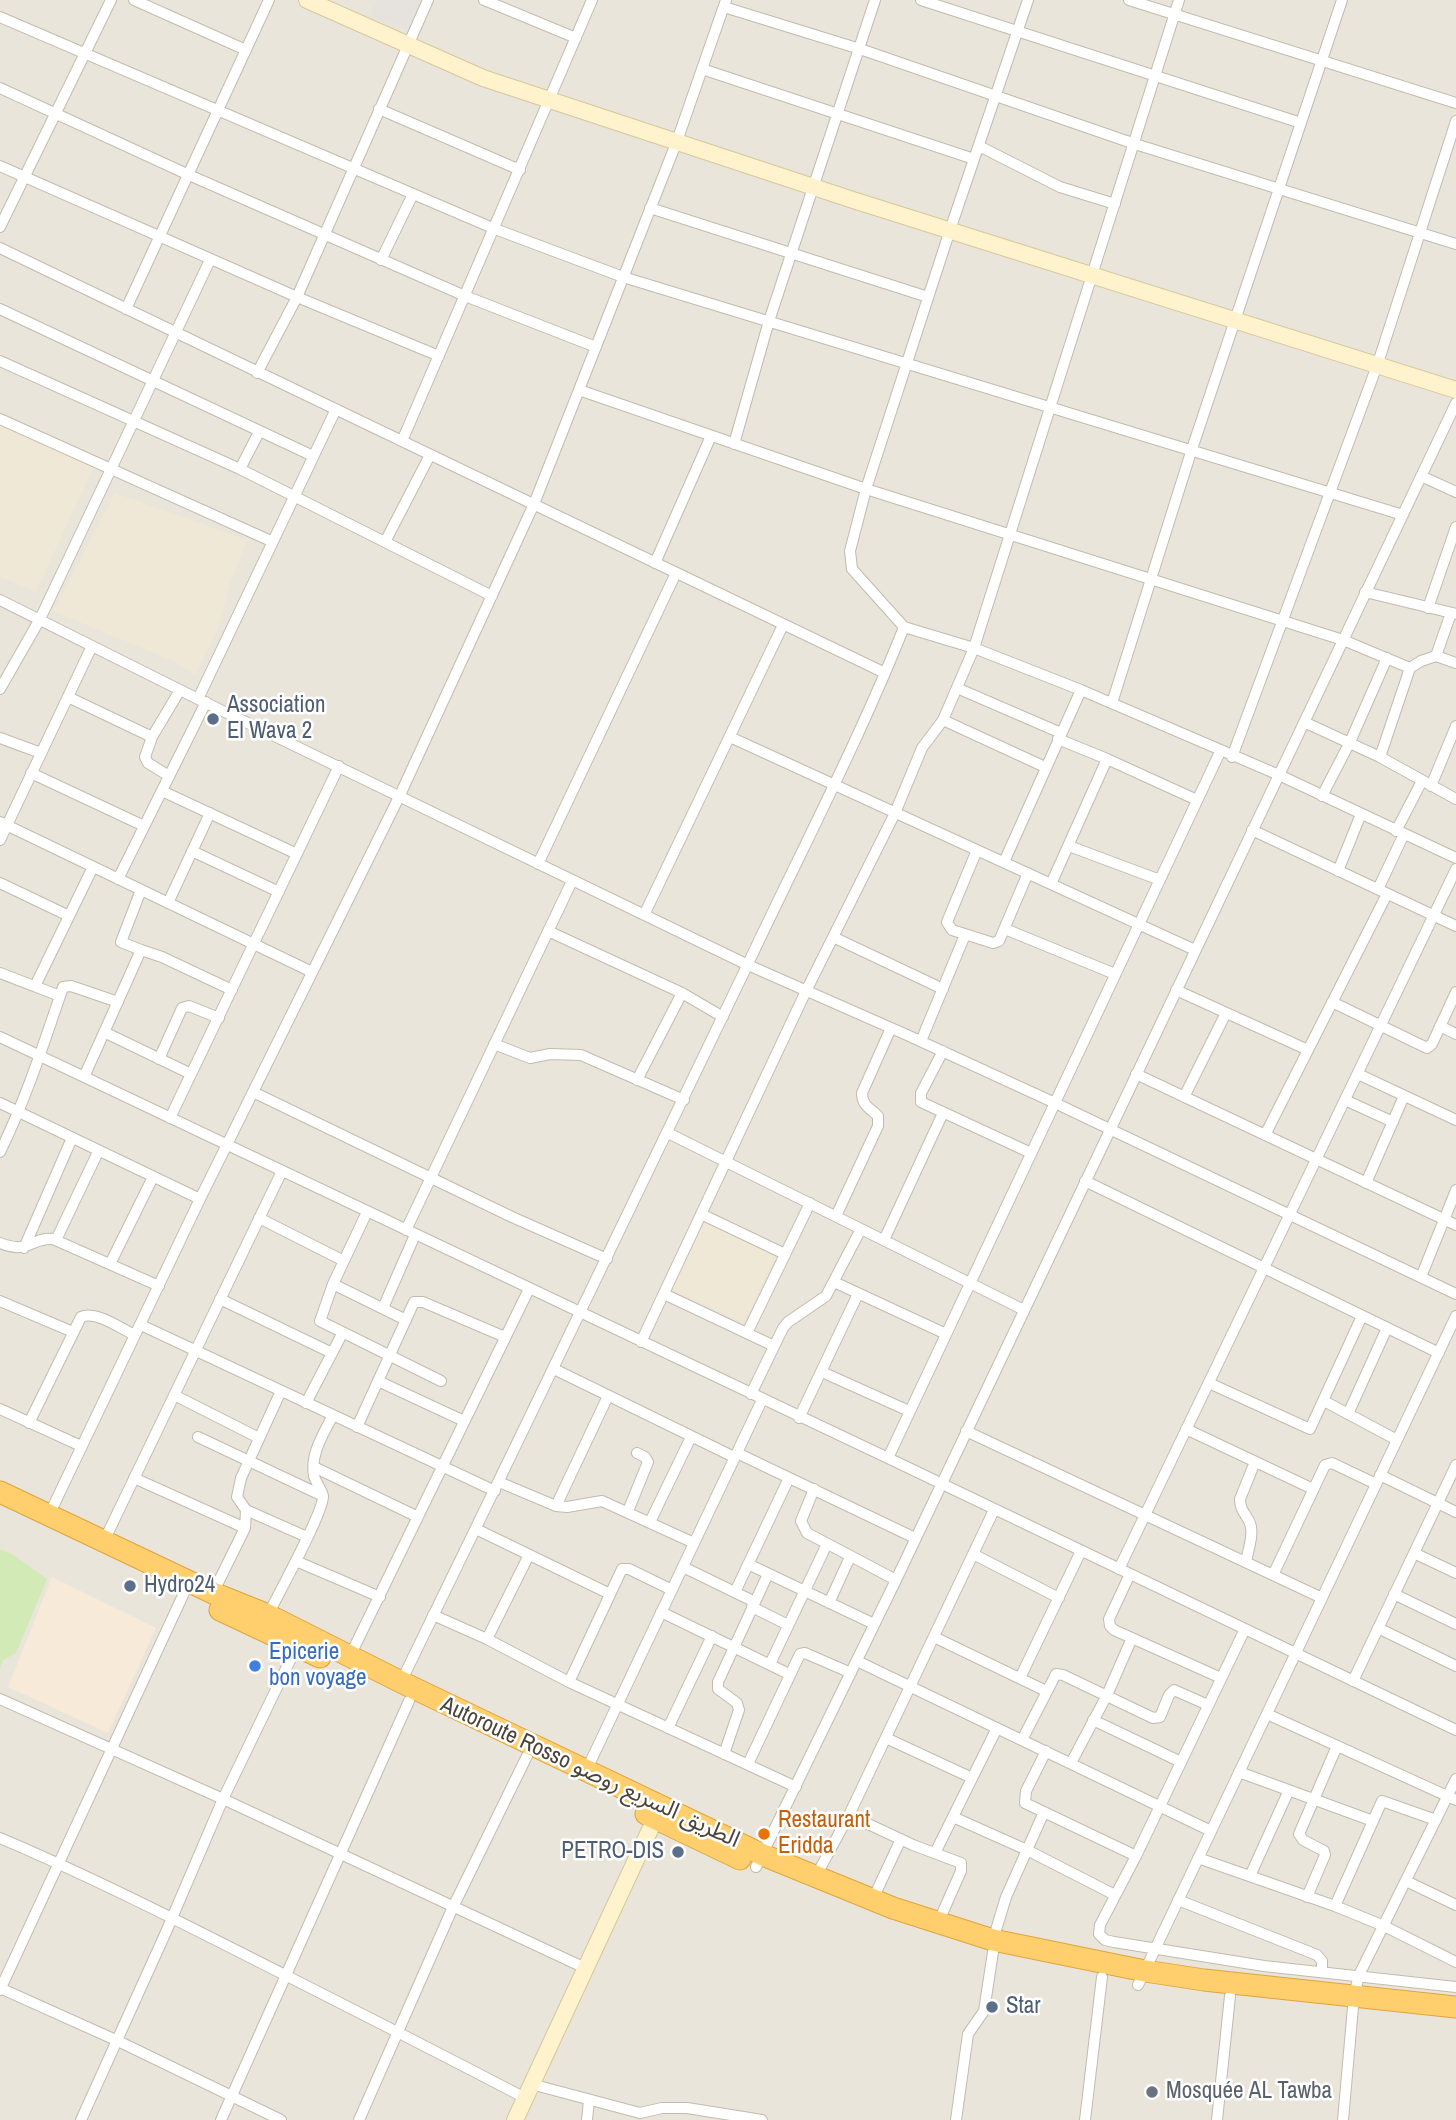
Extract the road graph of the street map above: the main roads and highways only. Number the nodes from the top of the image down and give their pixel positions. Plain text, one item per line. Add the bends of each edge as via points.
1 (0, 1492) edge
2 (0, 1505) edge
3 (275, 1624) junction
4 (405, 1691) junction
5 (759, 1861) junction
6 (993, 1946) junction
7 (1141, 1978) junction
8 (1354, 2003) junction
9 (1456, 2007) edge
10 (1456, 2018) edge

1 - 3 highway, Autoroute Rosso الطريق السريع روصو
2 - 3 highway, Autoroute Rosso الطريق السريع روصو via 184,1593
3 - 4 highway, Autoroute Rosso الطريق السريع روصو via 350,1656
3 - 4 highway, Autoroute Rosso الطريق السريع روصو via 298,1646
4 - 5 highway, Autoroute Rosso الطريق السريع روصو via 586,1771
4 - 5 highway, Autoroute Rosso الطريق السريع روصو via 655,1819
5 - 6 highway, Autoroute Rosso الطريق السريع روصو
5 - 6 highway, Autoroute Rosso الطريق السريع روصو via 867,1912
6 - 7 highway, Autoroute Rosso الطريق السريع روصو
6 - 7 highway, Autoroute Rosso الطريق السريع روصو via 1102,1977
7 - 8 highway, Autoroute Rosso الطريق السريع روصو via 1203,1980
7 - 8 highway, Autoroute Rosso الطريق السريع روصو via 1230,1996
8 - 9 highway, Autoroute Rosso الطريق السريع روصو
8 - 10 highway, Autoroute Rosso الطريق السريع روصو

